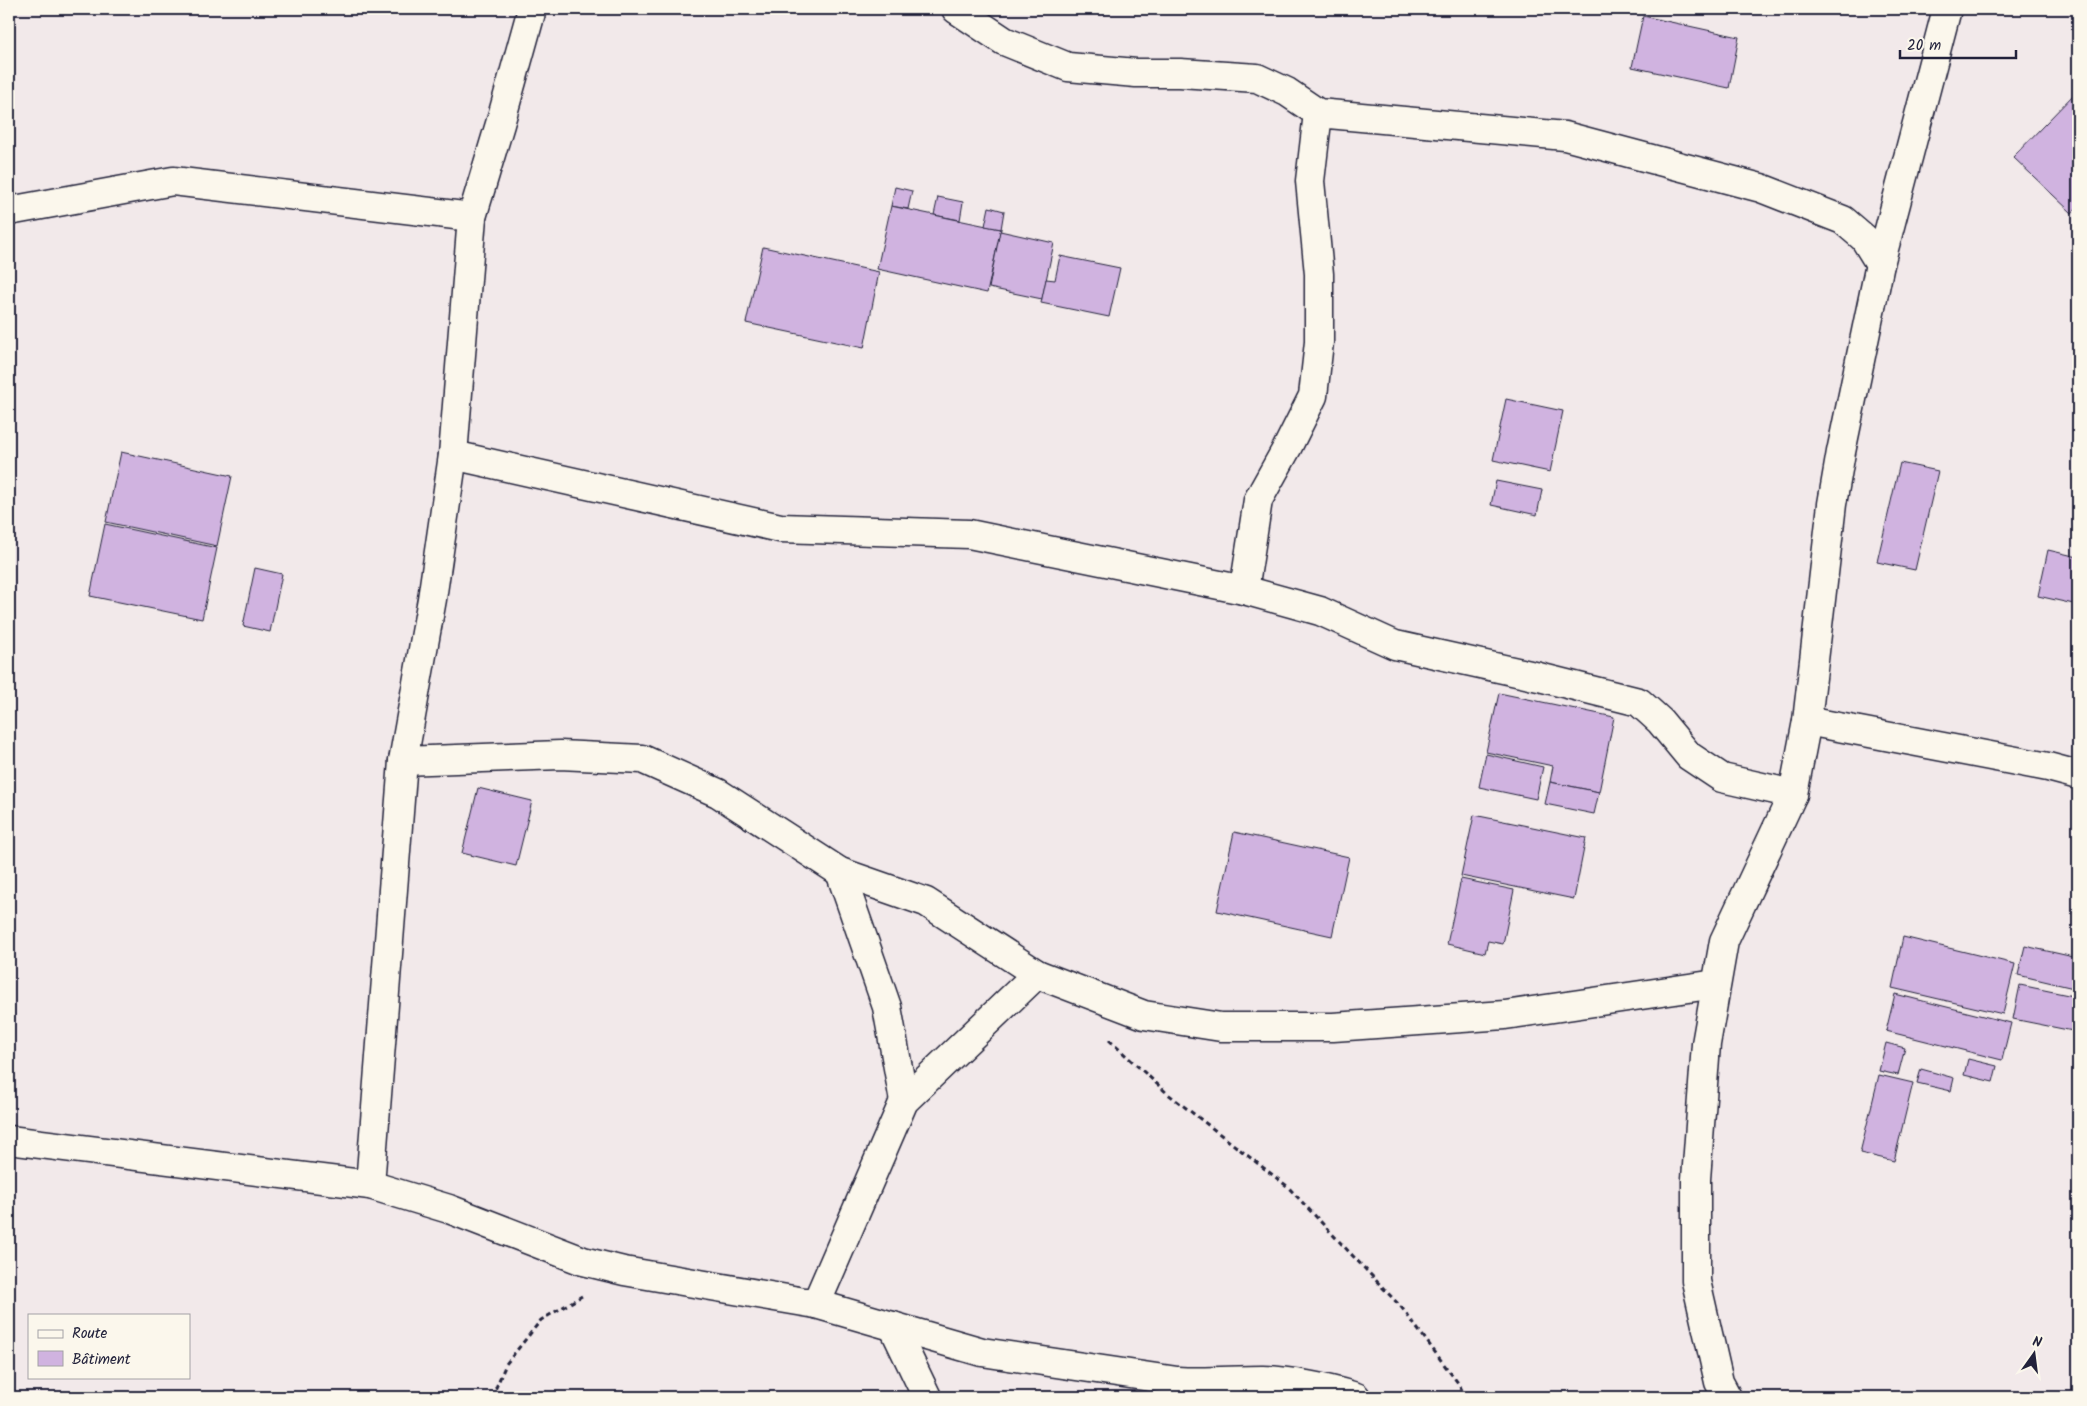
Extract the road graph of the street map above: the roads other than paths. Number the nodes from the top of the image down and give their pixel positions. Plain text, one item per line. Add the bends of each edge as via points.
1 (532, 9) edge
2 (956, 9) edge
3 (1947, 9) edge
4 (1318, 114) junction
5 (9, 211) edge
6 (472, 217) junction
7 (1880, 264) junction
8 (453, 455) junction
9 (1244, 590) junction
10 (1806, 721) junction
11 (403, 761) junction
12 (2078, 775) edge
13 (1793, 794) junction
14 (840, 872) junction
15 (1037, 974) junction
16 (1716, 984) junction
17 (904, 1101) junction
18 (9, 1140) edge
19 (370, 1185) junction
20 (816, 1304) junction
21 (893, 1326) junction
22 (927, 1397) edge
23 (1356, 1397) edge
24 (1727, 1397) edge

1 - 6 street
2 - 4 street via 1004,41 1068,67 1257,78 1287,92
3 - 7 street
4 - 7 street via 1565,136 1761,188 1844,220 1864,238
4 - 9 street via 1310,181 1319,274 1319,342 1313,396 1258,500
5 - 6 street via 173,181
6 - 8 street
7 - 10 street via 1832,504
8 - 9 street via 780,528 969,534
8 - 11 street
9 - 13 street via 1320,611 1395,645 1638,702 1660,721 1688,756 1722,778
10 - 12 street
10 - 13 street
11 - 14 street via 560,755 642,759 718,792
11 - 19 street
13 - 16 street via 1724,940
14 - 15 street via 926,902
14 - 17 street via 887,1008
15 - 16 street via 1144,1015 1221,1027 1333,1027 1505,1015
15 - 17 street
16 - 24 street via 1706,1044 1697,1170 1696,1282 1719,1382
17 - 20 street
18 - 19 street
19 - 20 street via 449,1209 582,1261
20 - 21 street
21 - 22 street
21 - 23 street via 982,1352 1177,1380 1299,1383

